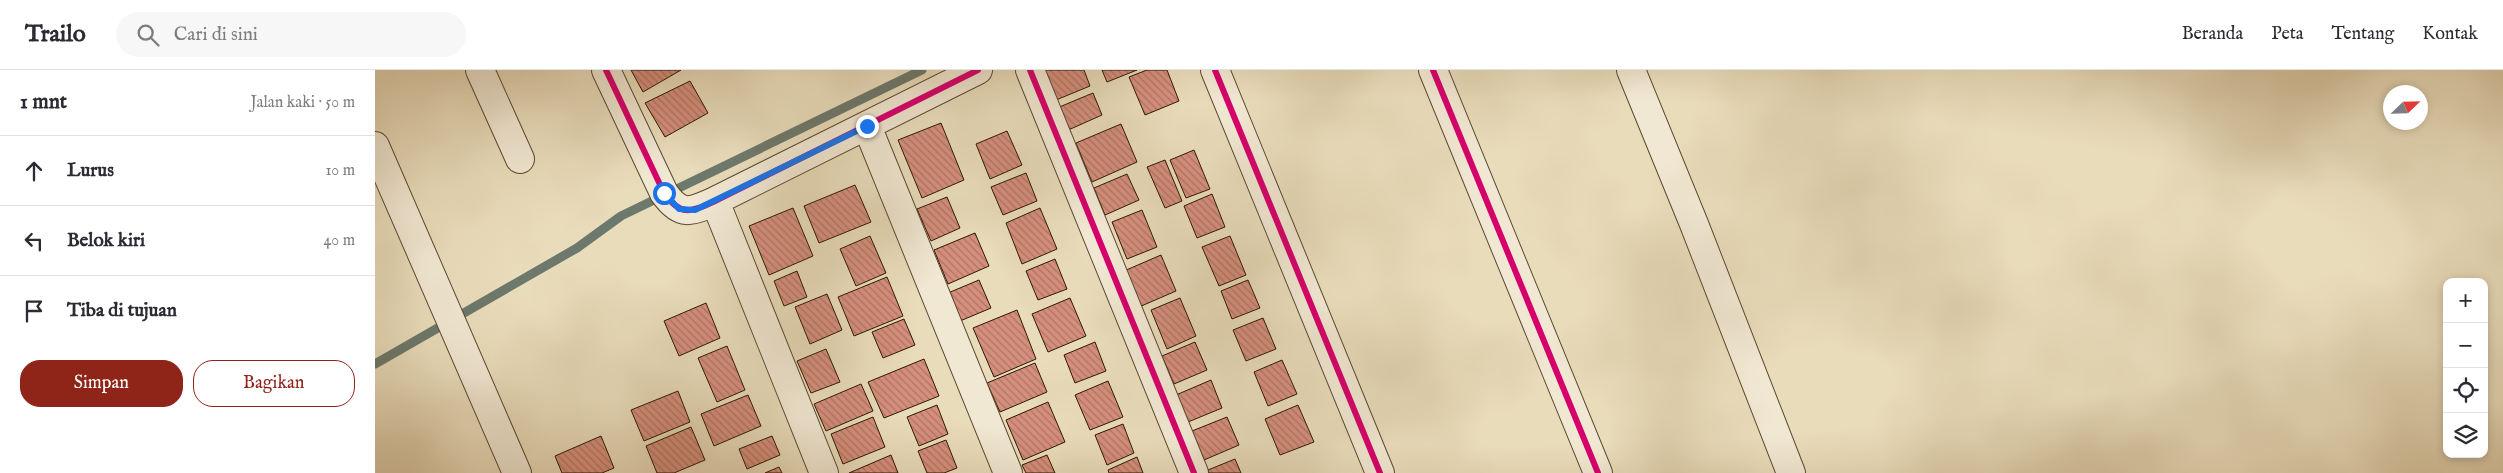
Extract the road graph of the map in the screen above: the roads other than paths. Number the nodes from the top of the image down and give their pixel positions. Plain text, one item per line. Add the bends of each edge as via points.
1 (480, 70) edge
2 (606, 70) edge
3 (978, 70) edge
4 (1030, 70) edge
5 (1215, 70) edge
6 (1433, 70) edge
7 (1631, 70) edge
8 (867, 126) junction
9 (375, 146) edge
10 (520, 159) dead end
11 (715, 202) junction
12 (1373, 471) edge
13 (517, 473) edge
14 (824, 473) edge
15 (1008, 473) edge
16 (1194, 473) edge
17 (1598, 473) edge
18 (1791, 473) edge

1 - 10 street
2 - 11 street via 635,135 671,202 688,211
3 - 8 street
4 - 16 street
5 - 12 street
6 - 17 street
7 - 18 street
8 - 11 street
8 - 15 street
9 - 13 street
11 - 14 street

